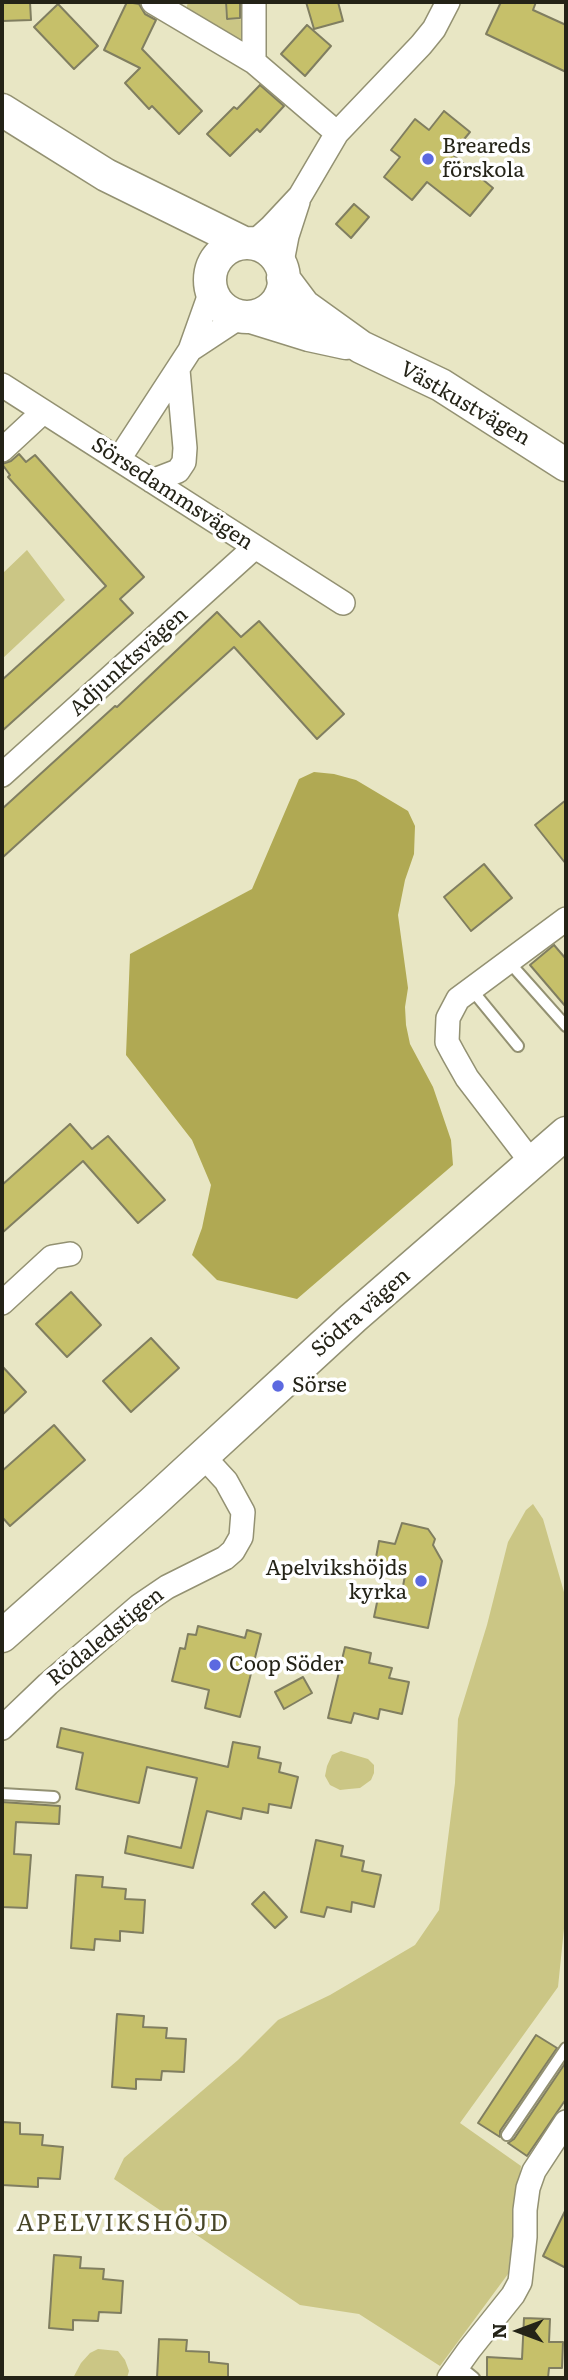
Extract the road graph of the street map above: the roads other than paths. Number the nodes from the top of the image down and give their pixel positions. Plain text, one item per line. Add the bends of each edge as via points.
1 (153, 2) edge
2 (254, 2) edge
3 (448, 2) edge
4 (254, 62) junction
5 (2, 110) edge
6 (337, 132) junction
7 (106, 175) junction
8 (300, 195) junction
9 (248, 243) junction
10 (282, 272) junction
11 (210, 286) junction
12 (246, 317) junction
13 (361, 346) junction
14 (190, 350) junction
15 (178, 370) junction
16 (2, 385) edge
17 (43, 412) junction
18 (2, 450) edge
19 (119, 458) junction
20 (566, 465) edge
21 (152, 481) junction
22 (255, 547) junction
23 (343, 603) dead end
24 (2, 775) edge
25 (560, 927) edge
26 (509, 962) junction
27 (472, 990) junction
28 (566, 1026) edge
29 (518, 1046) dead end
30 (566, 1133) edge
31 (532, 1163) junction
32 (70, 1254) dead end
33 (2, 1303) edge
34 (203, 1456) junction
35 (2, 1636) edge
36 (2, 1728) edge
37 (2, 1794) edge
38 (54, 1797) dead end
39 (566, 2048) edge
40 (566, 2122) edge
41 (507, 2135) dead end
42 (460, 2374) edge

1 - 4 street
2 - 4 street
3 - 6 street via 421,45
4 - 6 street
5 - 7 street
6 - 8 street
7 - 9 street
7 - 11 street via 188,237
8 - 9 street via 271,227
8 - 10 street
9 - 10 street via 270,251
9 - 11 street via 219,255
10 - 12 street via 279,298 272,307
10 - 13 street, Västkustvägen via 304,306
11 - 12 street via 227,312
11 - 14 street
12 - 13 street, Västkustvägen
12 - 14 street
13 - 20 street, Västkustvägen via 441,385
14 - 15 street
15 - 19 street
15 - 21 street via 184,462 178,471
16 - 17 street, Sörsedammsvägen
17 - 18 street
17 - 19 street, Sörsedammsvägen
19 - 21 street, Sörsedammsvägen
21 - 22 street, Sörsedammsvägen
22 - 23 street, Sörsedammsvägen
22 - 24 street, Adjunktsvägen
25 - 26 street
26 - 27 street
26 - 28 lane
27 - 29 lane
27 - 31 street via 458,999 448,1018 447,1042 467,1078
30 - 31 street, Södra vägen
31 - 34 street, Södra vägen
32 - 33 street via 52,1257
34 - 35 street, Södra vägen
34 - 36 street, Rödaledstigen via 226,1481 243,1513 241,1537 233,1551 139,1606
37 - 38 lane
39 - 41 lane
40 - 42 street via 527,2188 520,2282

